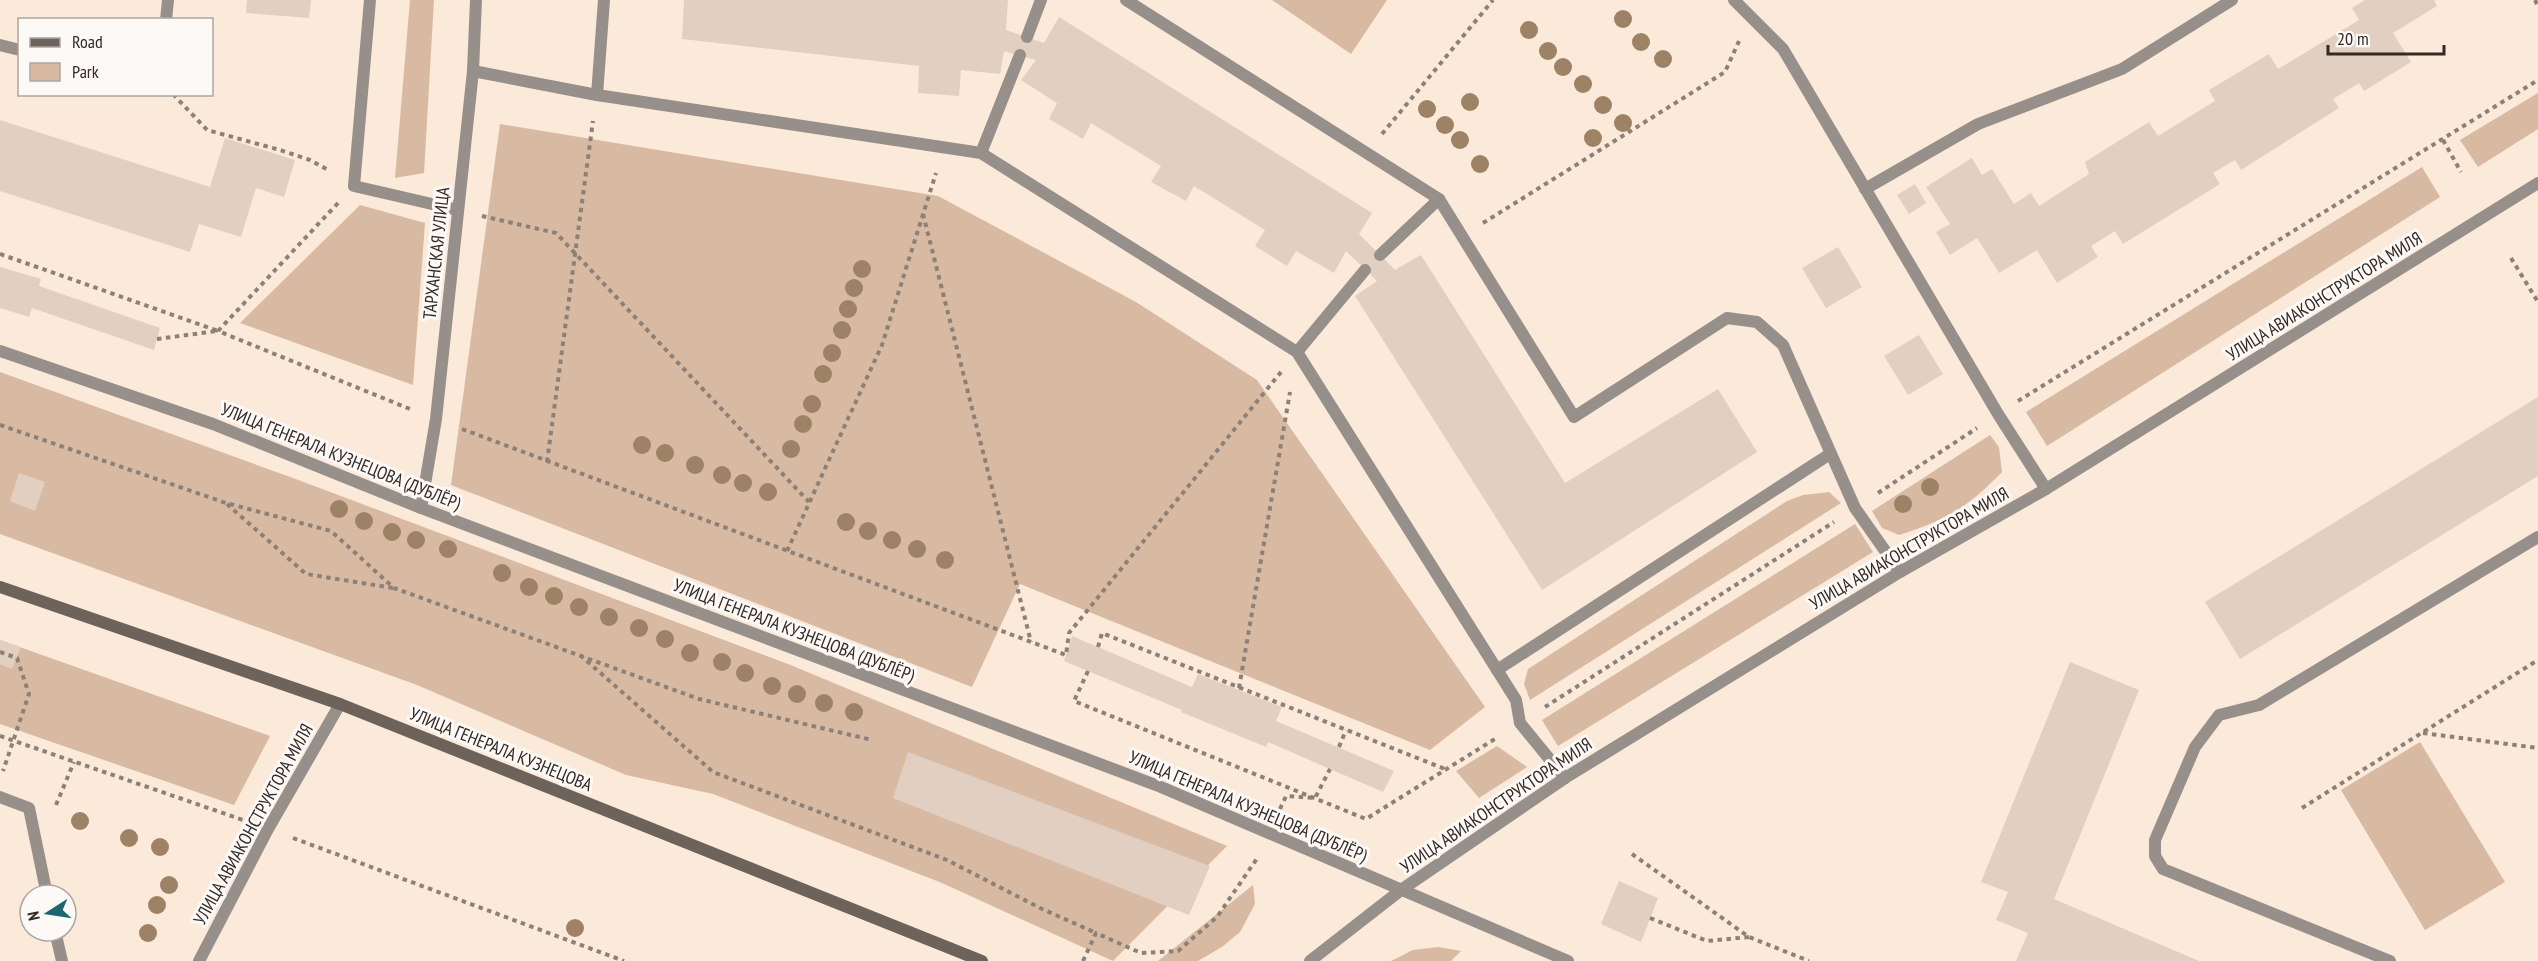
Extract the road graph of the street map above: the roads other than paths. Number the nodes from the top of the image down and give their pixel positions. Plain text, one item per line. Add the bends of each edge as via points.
1 (168, 0) edge
2 (370, 0) edge
3 (476, 0) edge
4 (604, 0) edge
5 (1041, 0) edge
6 (1126, 0) edge
7 (1734, 0) edge
8 (2232, 0) edge
9 (166, 18) edge
10 (1027, 37) dead end
11 (0, 45) edge
12 (18, 50) edge
13 (1020, 55) dead end
14 (473, 71) junction
15 (597, 95) junction
16 (981, 153) junction
17 (2538, 183) edge
18 (1864, 189) junction
19 (1440, 199) junction
20 (458, 210) junction
21 (1380, 255) dead end
22 (1365, 270) dead end
23 (0, 351) edge
24 (1297, 352) junction
25 (1830, 454) junction
26 (2046, 489) junction
27 (421, 508) junction
28 (2538, 537) edge
29 (1900, 572) junction
30 (0, 587) edge
31 (1497, 670) junction
32 (340, 704) junction
33 (1564, 778) junction
34 (0, 796) edge
35 (45, 883) edge
36 (1401, 890) junction
37 (58, 943) edge
38 (62, 961) edge
39 (199, 961) edge
40 (982, 961) edge
41 (1310, 961) edge
42 (1568, 961) edge
43 (2390, 961) edge

1 - 9 street
2 - 20 street via 354,186
3 - 14 street, ТАРХАНСКАЯ УЛИЦА
4 - 15 street
5 - 10 street
6 - 19 street
7 - 18 street via 1783,49
8 - 18 street via 2122,69 1978,124
11 - 12 street
13 - 16 street
14 - 15 street
14 - 20 street, ТАРХАНСКАЯ УЛИЦА
15 - 16 street
16 - 24 street
17 - 26 street, УЛИЦА АВИАКОНСТРУКТОРА МИЛЯ
18 - 26 street
19 - 21 street
19 - 25 street via 1574,417 1727,318 1756,322 1783,345
20 - 27 street, ТАРХАНСКАЯ УЛИЦА via 436,419
22 - 24 street
23 - 27 street, УЛИЦА ГЕНЕРАЛА КУЗНЕЦОВА (ДУБЛЁР) via 213,424
24 - 31 street
25 - 29 street via 1855,508
25 - 31 street
26 - 29 street, УЛИЦА АВИАКОНСТРУКТОРА МИЛЯ
27 - 36 street, УЛИЦА ГЕНЕРАЛА КУЗНЕЦОВА (ДУБЛЁР) via 1150,783
28 - 43 street via 2259,705 2219,715 2195,747 2155,840 2155,856 2163,869
29 - 33 street, УЛИЦА АВИАКОНСТРУКТОРА МИЛЯ
30 - 32 main road, УЛИЦА ГЕНЕРАЛА КУЗНЕЦОВА
31 - 33 street via 1516,700 1520,723
32 - 39 street, УЛИЦА АВИАКОНСТРУКТОРА МИЛЯ
32 - 40 main road, УЛИЦА ГЕНЕРАЛА КУЗНЕЦОВА
33 - 36 street, УЛИЦА АВИАКОНСТРУКТОРА МИЛЯ
34 - 35 street via 29,808
36 - 41 street, УЛИЦА АВИАКОНСТРУКТОРА МИЛЯ
36 - 42 street, УЛИЦА ГЕНЕРАЛА КУЗНЕЦОВА (ДУБЛЁР)
37 - 38 street

